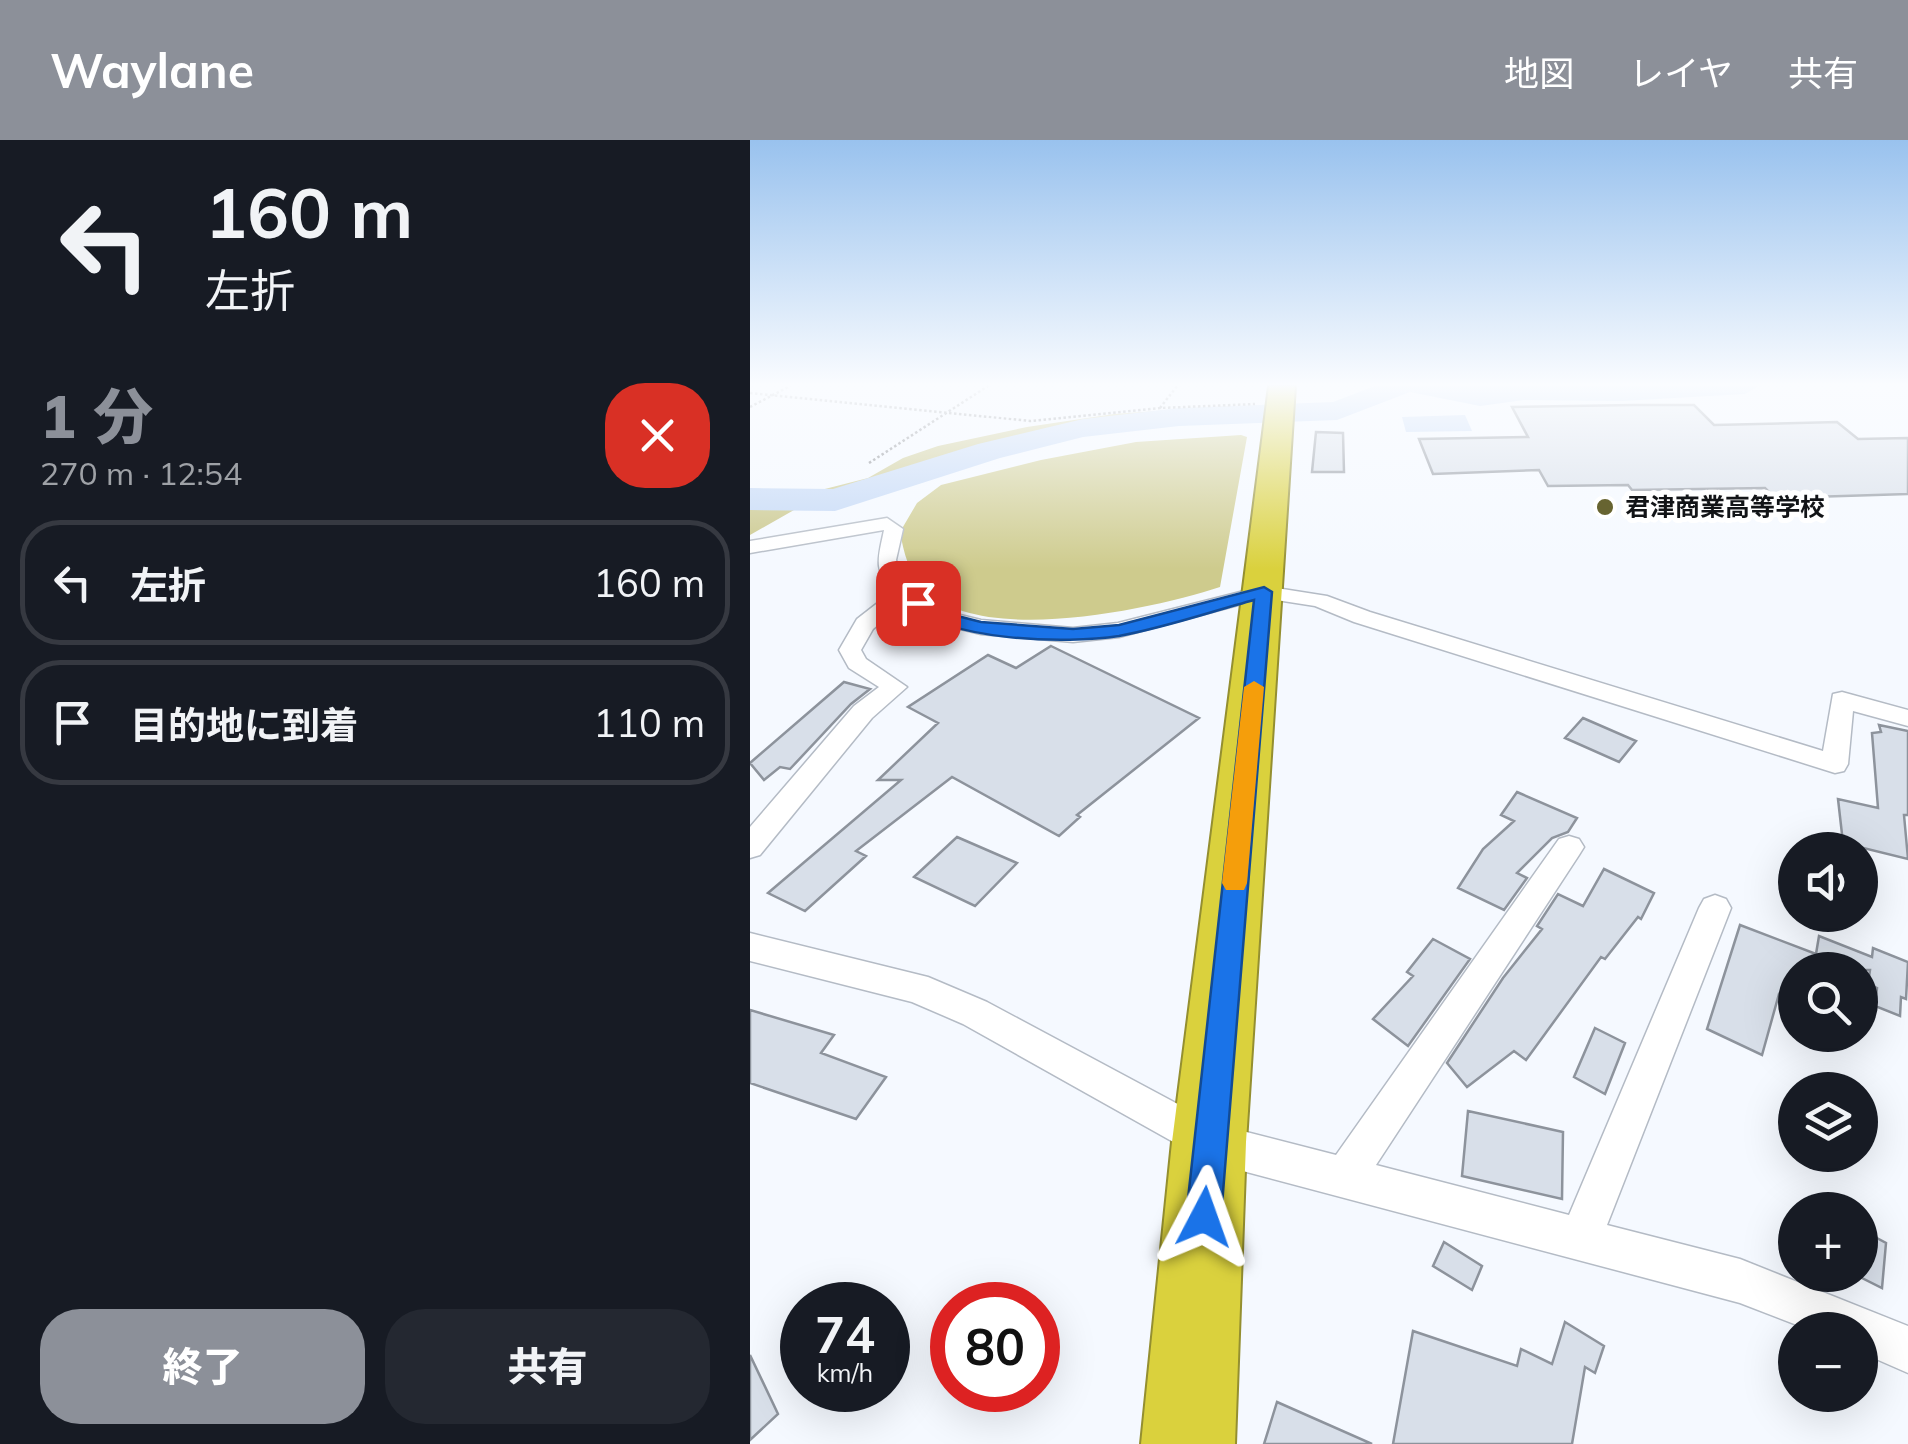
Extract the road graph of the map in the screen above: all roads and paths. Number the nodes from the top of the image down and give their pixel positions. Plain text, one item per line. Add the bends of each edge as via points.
1 (895, 447) edge
2 (1276, 447) edge
3 (870, 463) dead end
4 (750, 547) edge
5 (1264, 592) junction
6 (905, 593) junction
7 (1908, 718) edge
8 (762, 815) edge
9 (750, 847) edge
10 (1569, 848) dead end
11 (1715, 908) dead end
12 (753, 952) edge
13 (1209, 1142) junction
14 (1344, 1178) junction
15 (1580, 1240) junction
16 (1908, 1350) edge
17 (1188, 1444) edge

1 - 3 path
2 - 5 highway
4 - 6 street via 888,524 894,529 886,560
5 - 6 street via 1119,630 1073,634 980,627 940,616
5 - 7 street via 1320,600 1836,764 1842,700
5 - 13 highway
6 - 8 street via 864,623 850,650 857,663 895,686
8 - 9 street
10 - 14 street
11 - 15 street
12 - 13 street via 916,988 975,1012
13 - 14 street
13 - 17 highway
14 - 15 street
15 - 16 street via 1740,1282

